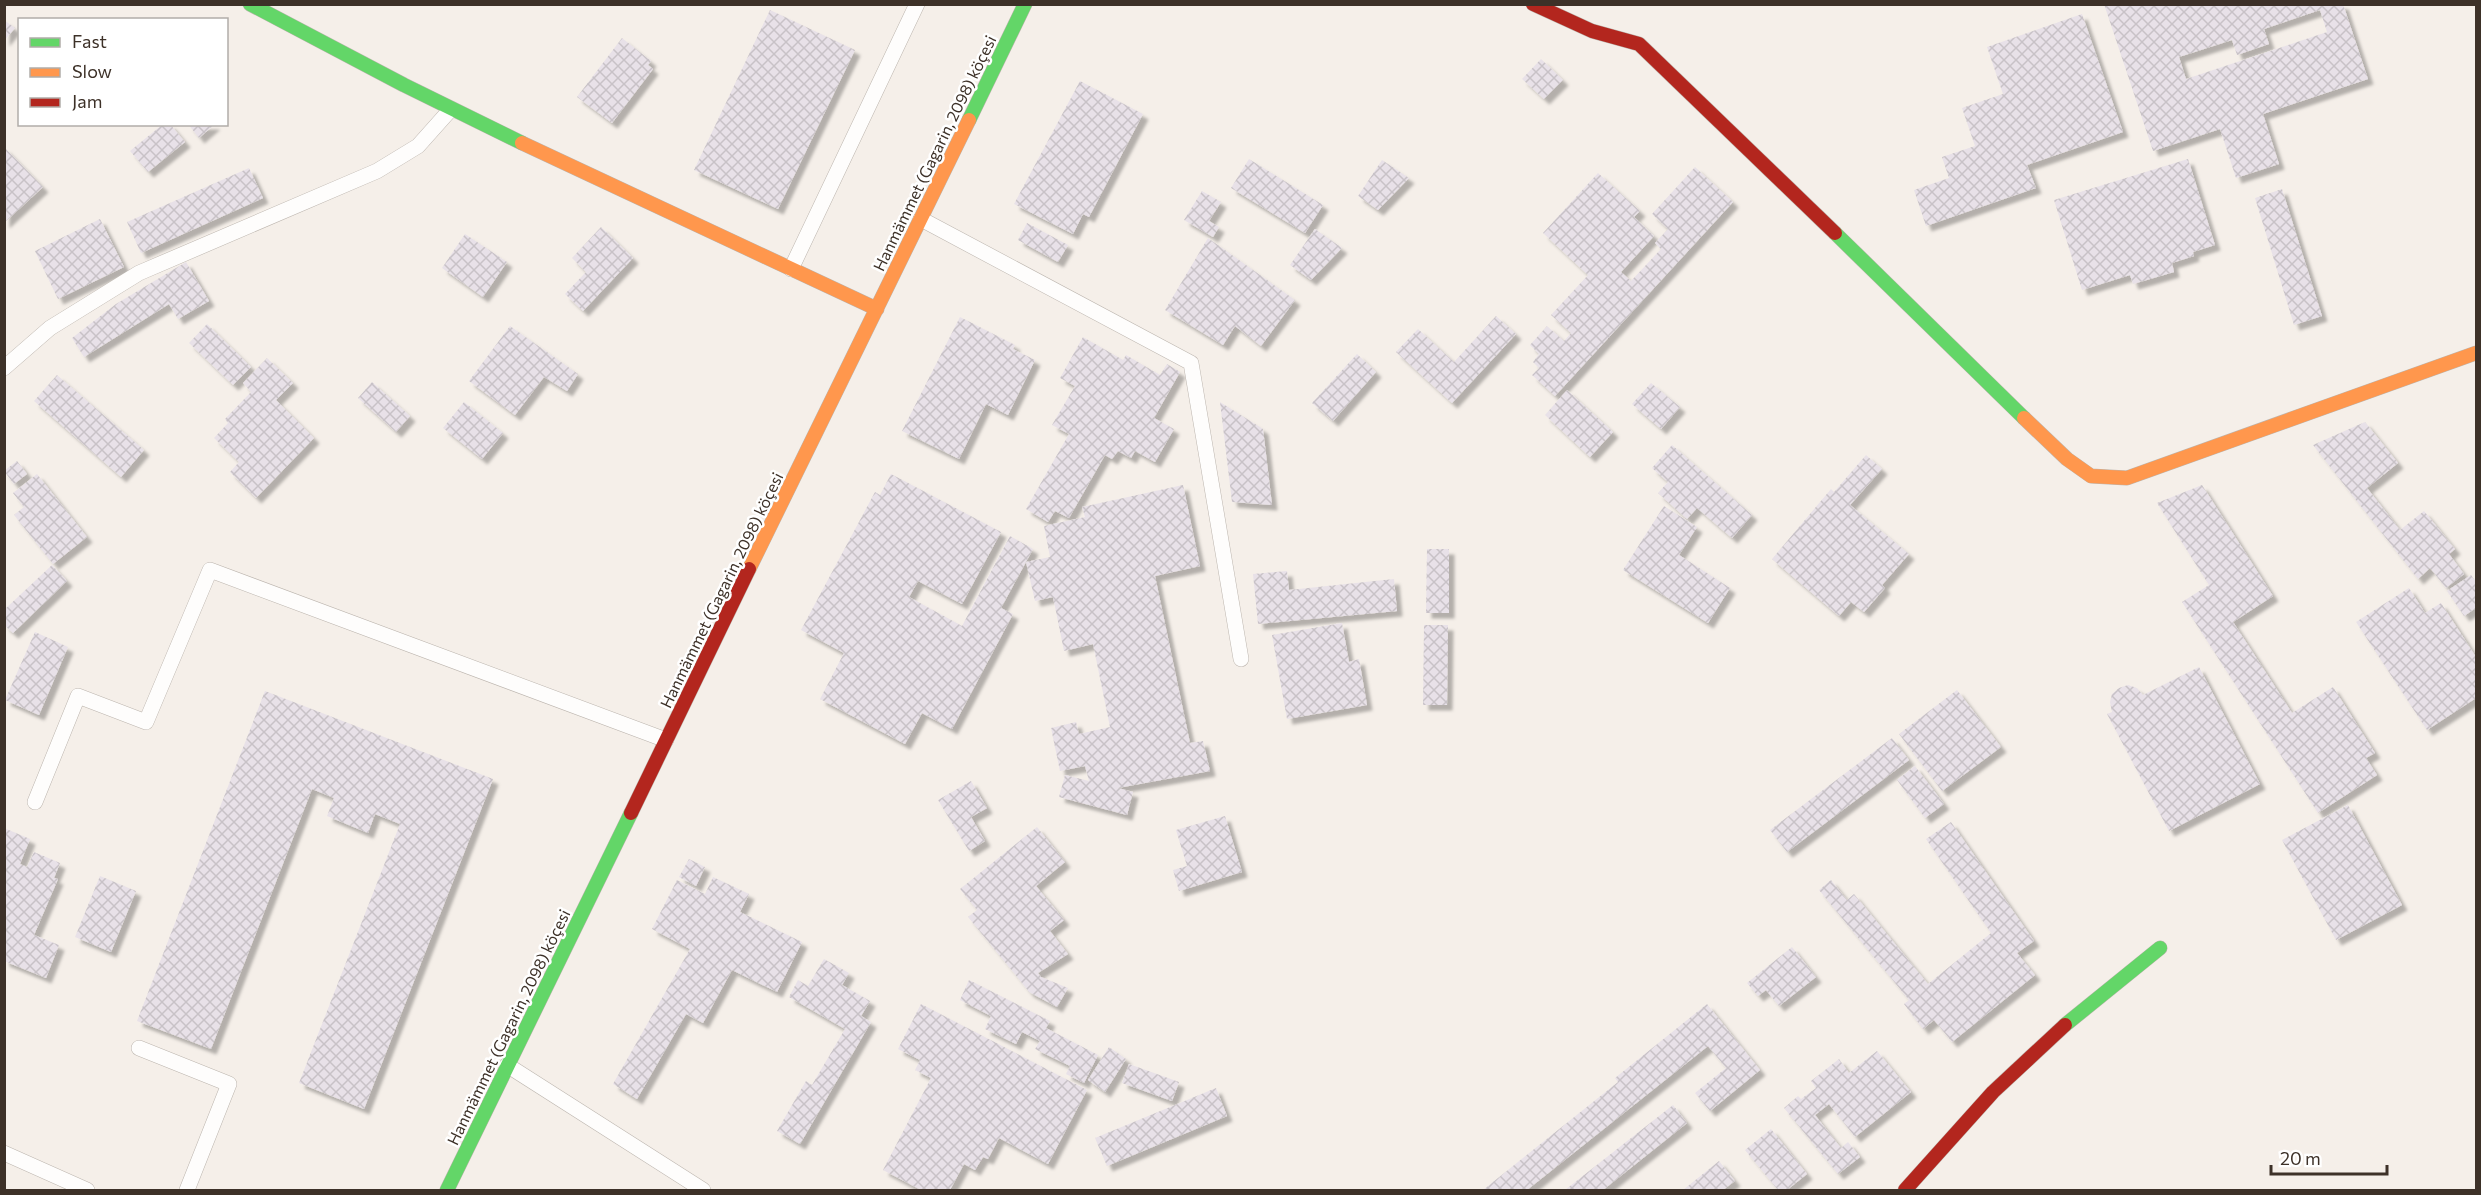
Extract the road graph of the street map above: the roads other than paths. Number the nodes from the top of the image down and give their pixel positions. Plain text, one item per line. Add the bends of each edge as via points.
1 (250, 4) edge
2 (917, 4) edge
3 (1026, 4) edge
4 (1533, 4) edge
5 (451, 109) junction
6 (921, 219) junction
7 (791, 269) junction
8 (876, 309) junction
9 (2476, 353) edge
10 (4, 368) edge
11 (1241, 659) dead end
12 (666, 740) junction
13 (35, 802) dead end
14 (2160, 948) dead end
15 (139, 1048) dead end
16 (507, 1065) junction
17 (4, 1153) edge
18 (87, 1191) edge
19 (187, 1191) edge
20 (447, 1191) edge
21 (703, 1191) edge
22 (1905, 1191) edge

1 - 5 street
2 - 7 lane
3 - 6 street, Hanmämmet (Gagarin, 2098) köçesi
4 - 9 street via 1592,31 1639,44 2067,459 2091,476 2127,478
5 - 7 street
5 - 10 lane via 418,146 377,171 140,273 50,328
6 - 8 street, Hanmämmet (Gagarin, 2098) köçesi
6 - 11 lane via 1191,363
7 - 8 street
8 - 12 street, Hanmämmet (Gagarin, 2098) köçesi
12 - 13 lane via 210,570 146,722 78,696
12 - 16 street, Hanmämmet (Gagarin, 2098) köçesi
14 - 22 street via 2104,990 2022,1063
15 - 19 lane via 229,1084
16 - 20 street, Hanmämmet (Gagarin, 2098) köçesi
16 - 21 lane
17 - 18 lane

